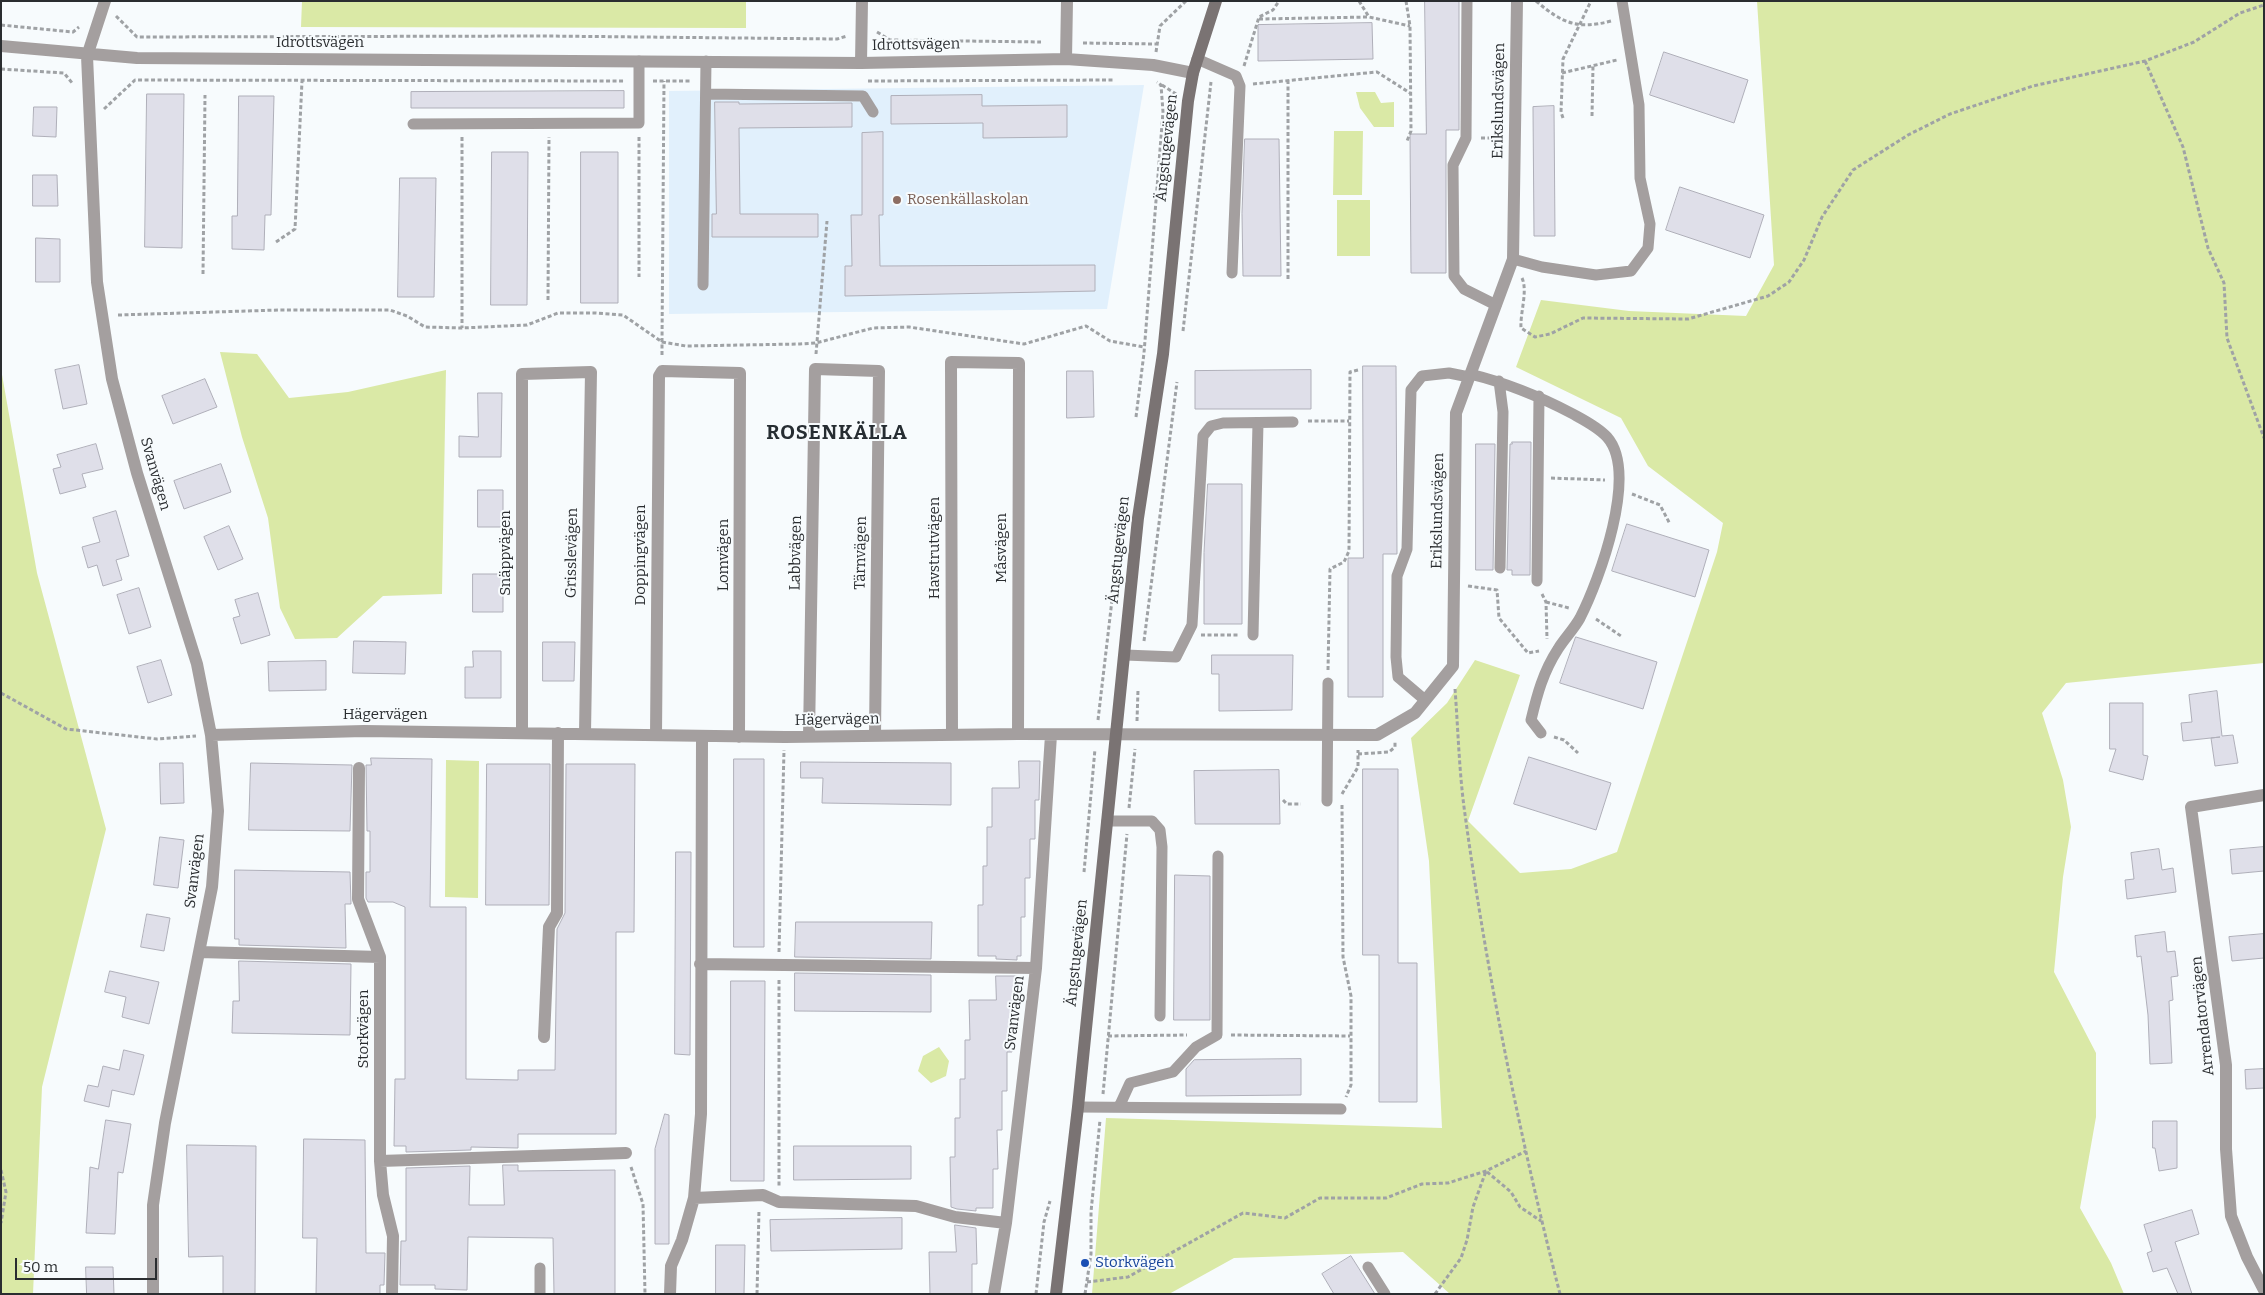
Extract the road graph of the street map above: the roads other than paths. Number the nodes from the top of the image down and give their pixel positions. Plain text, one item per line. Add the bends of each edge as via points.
1 (862, 1) edge
2 (1067, 1) edge
3 (1216, 1) edge
4 (1466, 1) edge
5 (1518, 1) edge
6 (1622, 1) edge
7 (104, 6) edge
8 (1, 46) edge
9 (87, 56) junction
10 (1066, 59) junction
11 (1197, 59) junction
12 (639, 61) junction
13 (706, 61) junction
14 (861, 63) junction
15 (1193, 73) junction
16 (706, 94) junction
17 (873, 112) dead end
18 (413, 124) dead end
19 (1513, 259) junction
20 (1232, 273) dead end
21 (703, 285) dead end
22 (1496, 305) junction
23 (951, 362) joint
24 (815, 369) joint
25 (522, 374) joint
26 (1470, 375) junction
27 (659, 376) joint
28 (1498, 380) junction
29 (1539, 396) junction
30 (1293, 422) dead end
31 (1258, 423) junction
32 (1500, 568) dead end
33 (1537, 581) dead end
34 (1248, 635) road end
35 (1125, 655) junction
36 (1328, 683) road end
37 (1425, 700) junction
38 (522, 733) junction
39 (558, 733) junction
40 (585, 733) junction
41 (1541, 733) road end
42 (1018, 734) junction
43 (211, 735) junction
44 (656, 735) junction
45 (875, 735) junction
46 (952, 735) junction
47 (1051, 735) junction
48 (1328, 735) junction
49 (809, 736) junction
50 (1116, 736) junction
51 (702, 737) junction
52 (739, 737) junction
53 (359, 768) dead end
54 (2264, 795) edge
55 (1327, 801) dead end
56 (1107, 821) junction
57 (1218, 856) dead end
58 (199, 952) junction
59 (380, 957) junction
60 (700, 964) junction
61 (1036, 968) junction
62 (1160, 1016) dead end
63 (544, 1036) dead end
64 (1078, 1107) junction
65 (1119, 1107) junction
66 (1341, 1109) road end
67 (626, 1153) road end
68 (380, 1161) junction
69 (694, 1198) junction
70 (1006, 1223) junction
71 (1368, 1267) dead end
72 (540, 1268) dead end
73 (2264, 1290) edge
74 (153, 1294) edge
75 (392, 1294) edge
76 (540, 1294) edge
77 (670, 1294) edge
78 (994, 1294) edge
79 (1056, 1294) edge
80 (1385, 1294) edge

1 - 14 street
2 - 10 street
3 - 11 street, Ängstugevägen
4 - 22 lane via 1466,138 1453,165 1454,276 1464,289
5 - 19 street, Erikslundsvägen
6 - 19 lane via 1639,105 1640,178 1650,224 1648,248 1631,271 1596,275
7 - 9 street, Svanvägen
8 - 9 street, Idrottsvägen
9 - 12 street, Idrottsvägen
9 - 43 street, Svanvägen via 97,282 112,379 137,472 197,664
10 - 14 street, Idrottsvägen
10 - 15 street, Idrottsvägen via 1153,65
11 - 15 street, Ängstugevägen
11 - 20 lane via 1236,76 1238,83
12 - 13 street, Idrottsvägen
12 - 18 lane via 639,123
13 - 14 street, Idrottsvägen
13 - 16 lane
15 - 35 street, Ängstugevägen via 1163,354 1138,518
16 - 17 lane via 863,96
16 - 21 lane
19 - 22 street, Erikslundsvägen
22 - 26 street, Erikslundsvägen
23 - 42 street, Måsvägen via 1019,363
23 - 46 street, Havstrutvägen
24 - 45 street, Tärnvägen via 879,371
24 - 49 street, Labbvägen
25 - 38 street, Snäppvägen
25 - 40 street, Grisslevägen via 591,372
26 - 28 lane
26 - 37 street, Erikslundsvägen via 1456,412 1453,666
26 - 37 lane via 1427,374 1411,390 1407,549 1397,576 1396,658 1398,677
27 - 44 street, Doppingvägen
27 - 52 street, Lomvägen via 662,371 740,374
28 - 29 lane
28 - 32 lane via 1503,412
29 - 33 lane
29 - 41 lane via 1591,424 1608,438 1618,460 1620,487 1596,580 1582,612 1541,680 1530,720
30 - 31 lane
31 - 34 lane
31 - 35 lane via 1223,423 1211,426 1203,436 1192,625 1176,657
35 - 50 street, Ängstugevägen
36 - 48 lane
37 - 48 street via 1415,713 1377,735
38 - 39 street, Hägervägen
38 - 43 street, Hägervägen via 296,731
39 - 40 street, Hägervägen
39 - 63 street via 557,913 549,927
40 - 44 street, Hägervägen
42 - 46 street, Hägervägen
42 - 47 street, Hägervägen
43 - 58 street, Svanvägen via 218,811 212,886
44 - 51 street, Hägervägen
45 - 46 street, Hägervägen
45 - 49 street, Hägervägen
47 - 50 street, Hägervägen
47 - 61 street, Svanvägen
48 - 50 street
48 - 55 lane
49 - 52 street, Hägervägen
50 - 56 street, Ängstugevägen
51 - 52 street, Hägervägen
51 - 60 street
53 - 59 street, Storkvägen via 358,899
54 - 73 street, Arrendatorvägen via 2191,807 2226,1064 2226,1150 2231,1216
56 - 62 lane via 1152,822 1160,830
56 - 64 street, Ängstugevägen
57 - 65 lane via 1217,1035 1196,1047 1173,1072 1130,1083
58 - 59 street
58 - 74 street, Svanvägen via 165,1123 153,1205
59 - 68 street, Storkvägen
60 - 61 street
60 - 69 street via 700,1114
61 - 70 street, Svanvägen
64 - 65 lane
64 - 79 street, Ängstugevägen
65 - 66 lane
67 - 68 street
68 - 75 street, Storkvägen via 383,1195 393,1236
69 - 70 street via 763,1195 778,1202 916,1206 955,1217
69 - 77 street via 671,1266
70 - 78 street, Svanvägen
71 - 80 lane
72 - 76 lane

